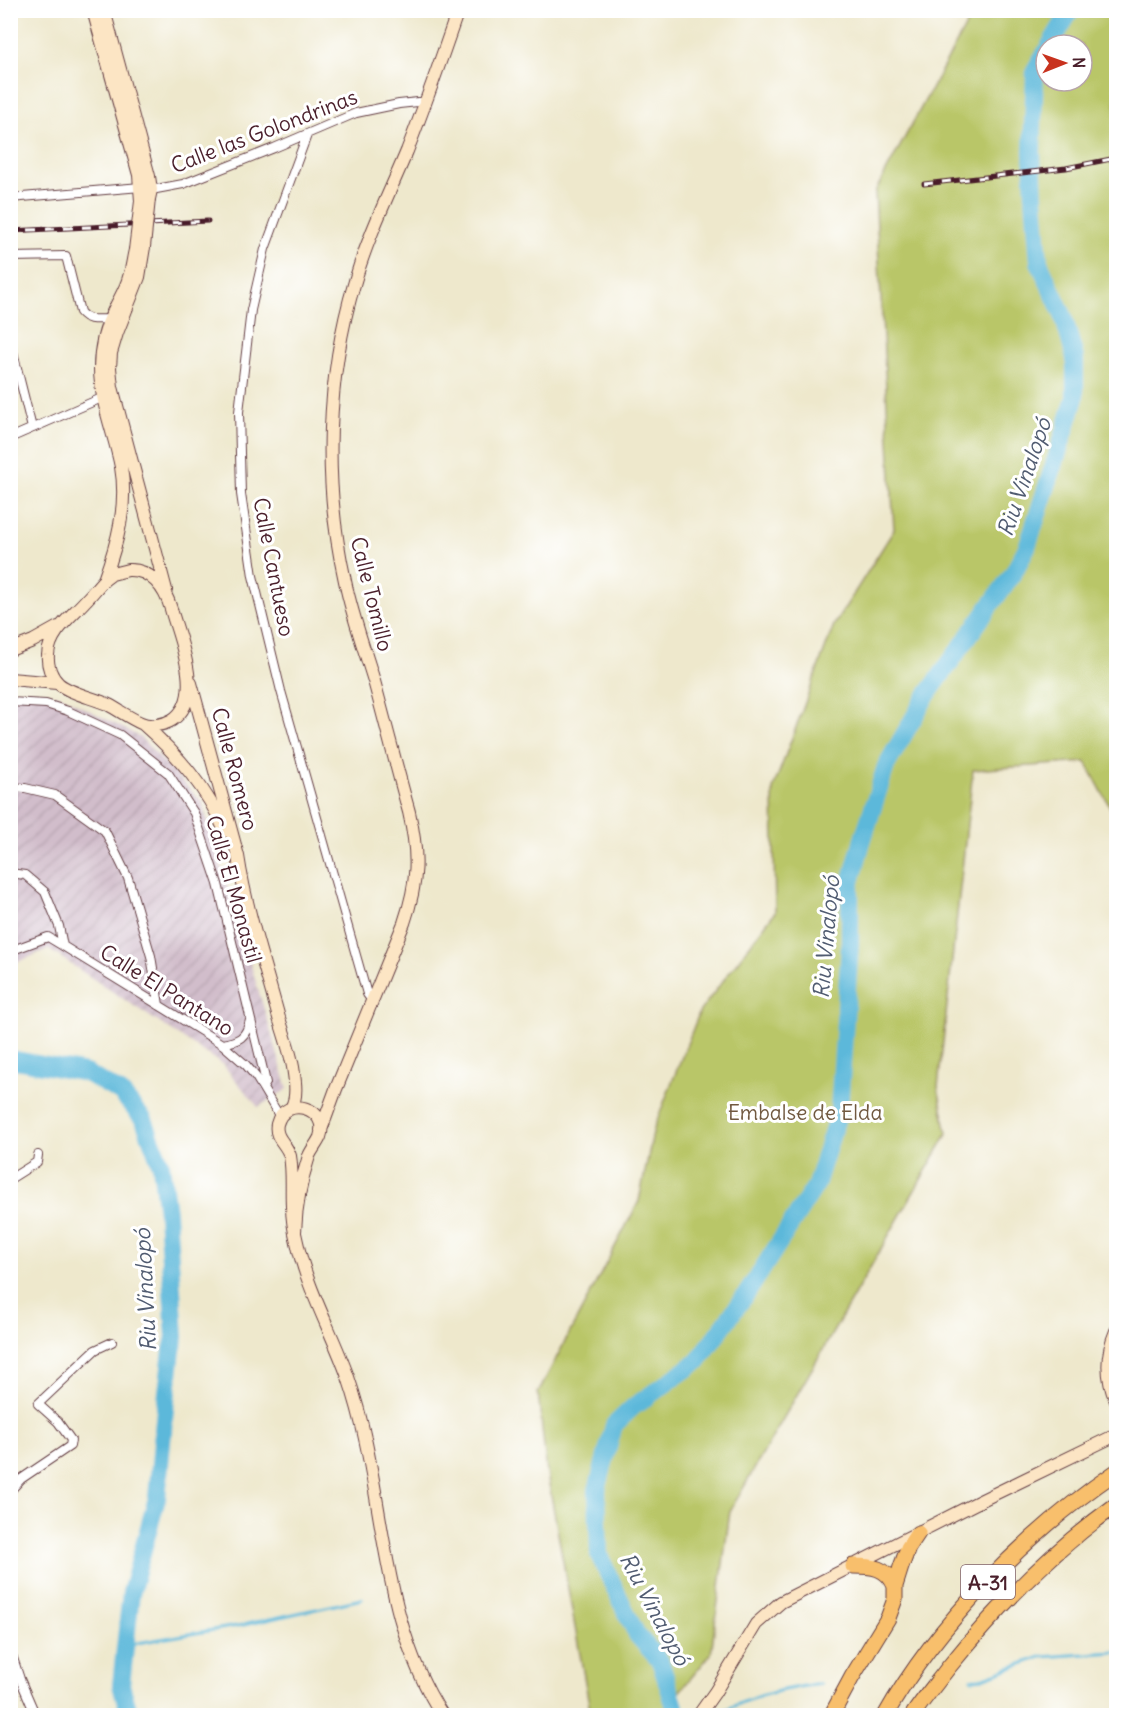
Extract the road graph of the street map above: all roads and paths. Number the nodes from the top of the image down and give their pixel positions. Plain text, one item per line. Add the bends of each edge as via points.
1 (93, 10) edge
2 (104, 10) edge
3 (458, 10) edge
4 (425, 102) junction
5 (307, 135) junction
6 (146, 194) junction
7 (10, 198) edge
8 (139, 248) junction
9 (10, 257) edge
10 (110, 319) junction
11 (10, 340) edge
12 (104, 397) junction
13 (32, 428) junction
14 (10, 438) edge
15 (123, 452) junction
16 (104, 580) junction
17 (168, 600) junction
18 (62, 625) junction
19 (10, 650) edge
20 (189, 676) junction
21 (10, 679) edge
22 (57, 683) junction
23 (10, 702) edge
24 (143, 724) junction
25 (10, 787) edge
26 (10, 873) edge
27 (241, 873) junction
28 (63, 946) junction
29 (10, 951) edge
30 (372, 1001) junction
31 (159, 1005) junction
32 (250, 1017) junction
33 (222, 1044) junction
34 (293, 1066) junction
35 (263, 1088) junction
36 (336, 1089) junction
37 (291, 1108) junction
38 (311, 1110) junction
39 (280, 1117) junction
40 (321, 1130) junction
41 (314, 1146) junction
42 (286, 1147) junction
43 (38, 1155) dead end
44 (10, 1179) edge
45 (295, 1232) junction
46 (1116, 1331) edge
47 (112, 1342) dead end
48 (1116, 1401) edge
49 (1116, 1435) edge
50 (1116, 1472) edge
51 (10, 1491) edge
52 (1116, 1505) edge
53 (918, 1533) junction
54 (853, 1566) junction
55 (895, 1586) junction
56 (10, 1649) edge
57 (36, 1716) edge
58 (443, 1716) edge
59 (698, 1716) edge
60 (831, 1716) edge
61 (885, 1716) edge
62 (912, 1716) edge

1 - 6 main road
2 - 6 main road via 149,176
3 - 4 main road, Calle Tomillo
4 - 5 street, Calle las Golondrinas via 356,113
4 - 30 main road, Calle Tomillo via 355,279 339,347 332,409 332,482 345,583 409,812 416,851 417,870 409,908
5 - 6 street, Calle las Golondrinas via 183,184
5 - 30 street, Calle Cantueso via 265,249 251,310 239,412 241,494 253,576 281,690
6 - 7 street, Calle las Golondrinas
6 - 8 main road, bridge
8 - 10 main road
8 - 15 main road via 139,277 111,353 112,387
9 - 10 street via 66,256 80,312 89,320
10 - 12 main road via 101,352
11 - 13 street
12 - 13 street
12 - 15 main road
13 - 14 street
15 - 16 main road via 122,512
15 - 17 main road
16 - 17 main road via 121,571 141,571 152,577
16 - 18 main road
17 - 20 main road
18 - 19 main road
18 - 22 main road via 48,655
20 - 24 main road via 186,703 176,717 163,724
20 - 27 main road, Calle Romero
21 - 22 main road
22 - 24 main road
23 - 32 street, Calle El Monastil via 45,704 68,711 120,735 168,773 194,813 218,884
24 - 27 main road, Calle Romero via 175,754 205,792
25 - 31 street via 55,795 105,831 128,878 151,956
26 - 28 street via 25,875 45,892
27 - 34 main road, Calle Romero
28 - 29 street, Calle El Pantano via 48,937
28 - 31 street, Calle El Pantano
30 - 36 main road, Calle Tomillo
31 - 33 street, Calle El Pantano
32 - 33 street via 248,1031 236,1041
32 - 35 street, Calle El Monastil via 266,1083
33 - 35 street, Calle El Pantano via 246,1065
34 - 37 main road, Calle Romero via 295,1096
34 - 38 main road, Calle Romero
35 - 39 street, Calle El Pantano
36 - 38 main road, Calle Tomillo
36 - 40 main road, Calle Tomillo
37 - 38 main road
37 - 39 main road
38 - 40 main road via 320,1121
39 - 42 main road via 278,1137
40 - 41 main road
41 - 42 main road via 303,1151
41 - 45 main road via 300,1194
42 - 45 main road
43 - 44 street via 37,1162
45 - 58 main road via 305,1270 361,1418 403,1628 424,1682
46 - 48 main road via 1108,1371
47 - 51 street via 95,1350 38,1404 58,1422 71,1440 70,1446
49 - 53 main road
50 - 61 highway, A-31 via 1010,1558 926,1654
52 - 62 highway, A-31 via 1022,1585 982,1626
53 - 54 main road
53 - 55 highway via 908,1548
54 - 55 highway via 881,1569
54 - 59 main road via 781,1602 764,1616
55 - 60 highway via 888,1618
56 - 57 street

